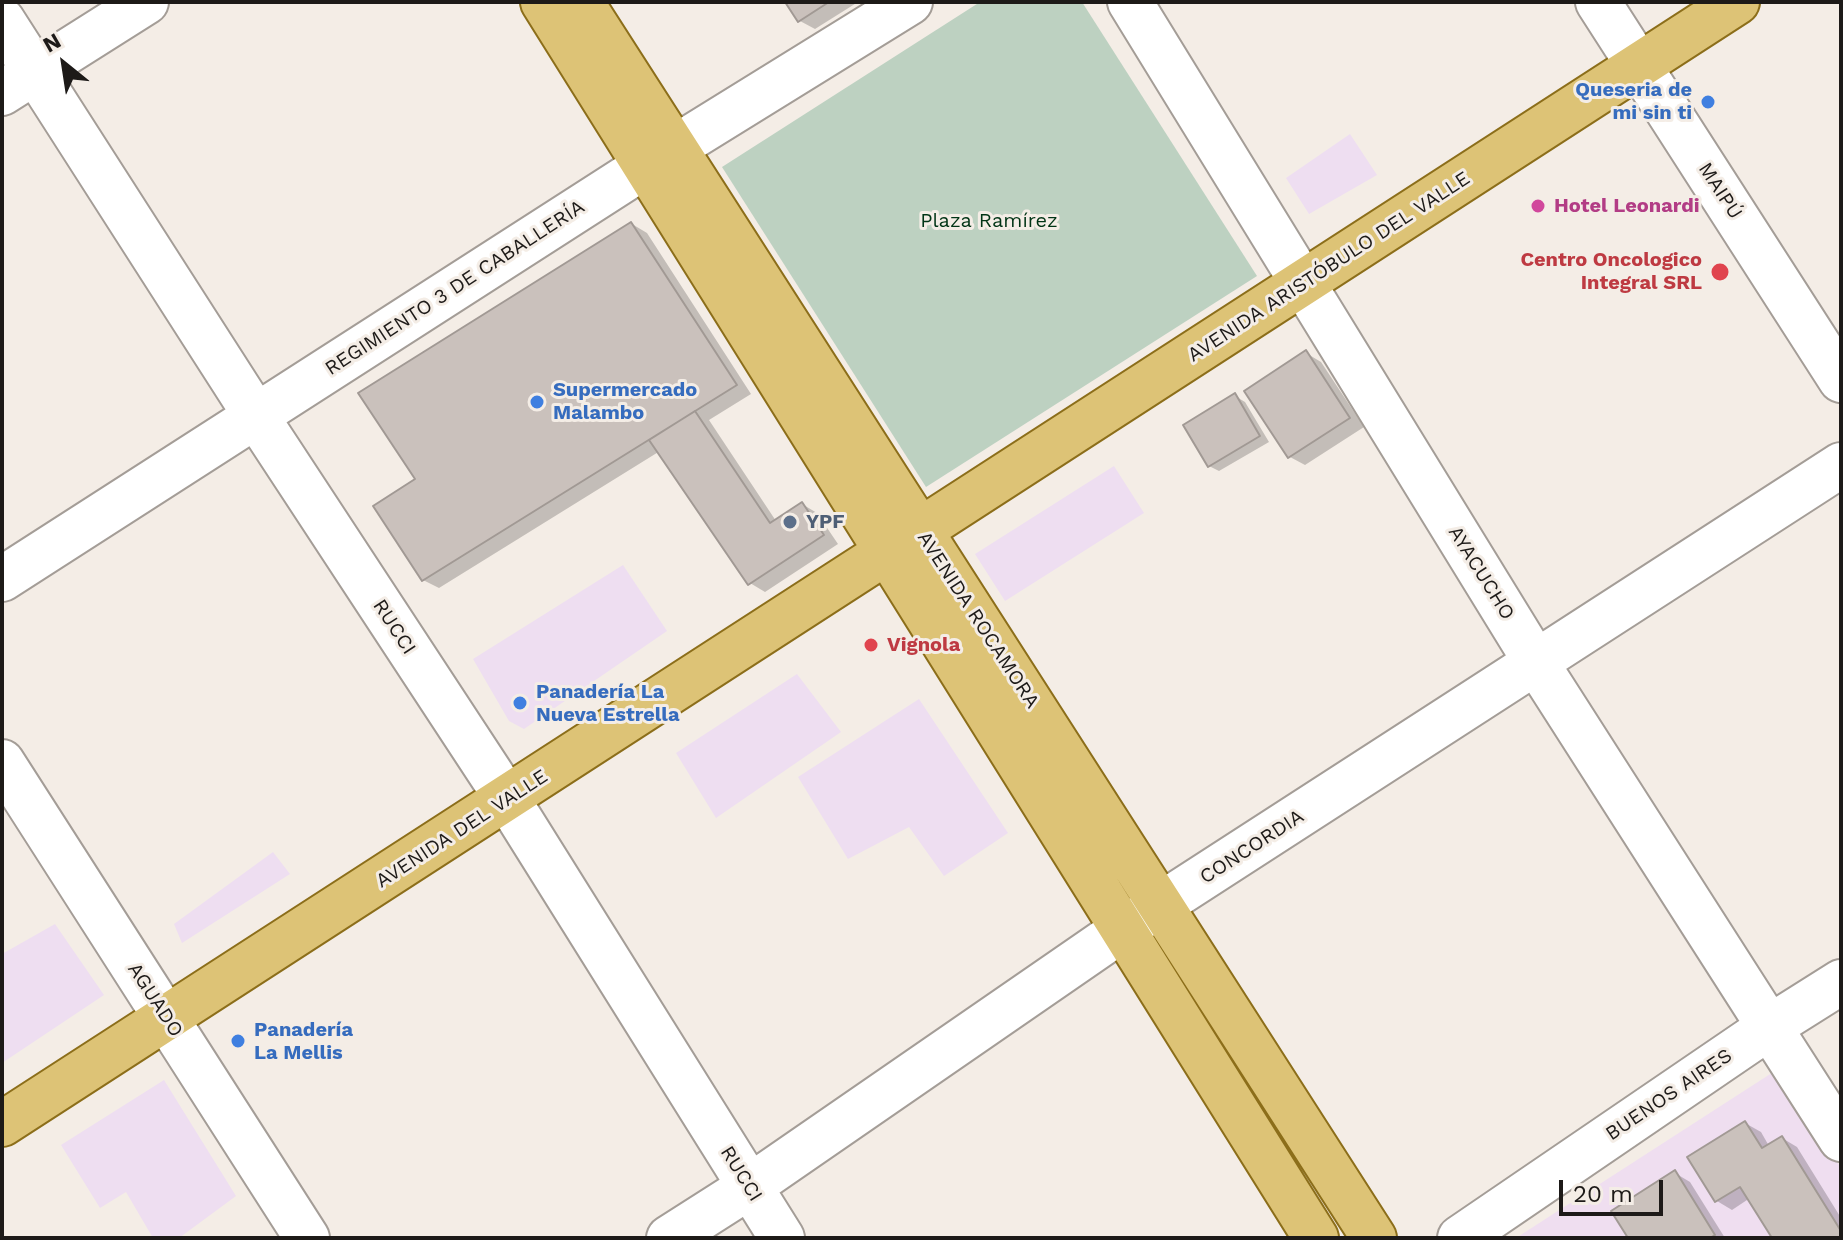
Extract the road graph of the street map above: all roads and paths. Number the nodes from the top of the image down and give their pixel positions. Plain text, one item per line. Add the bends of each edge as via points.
1 (146, 2) edge
2 (543, 2) edge
3 (581, 2) edge
4 (910, 2) edge
5 (1130, 2) edge
6 (1598, 2) edge
7 (1737, 2) edge
8 (2, 20) edge
9 (1640, 66) junction
10 (19, 83) edge
11 (659, 157) junction
12 (1303, 284) junction
13 (1841, 380) edge
14 (256, 416) junction
15 (1841, 465) edge
16 (903, 542) junction
17 (2, 579) edge
18 (1537, 664) junction
19 (2, 762) edge
20 (508, 800) junction
21 (1162, 904) junction
22 (1123, 929) junction
23 (1841, 982) edge
24 (167, 1019) junction
25 (1768, 1028) junction
26 (2, 1124) edge
27 (1841, 1139) edge
28 (749, 1187) junction
29 (307, 1238) edge
30 (669, 1238) edge
31 (782, 1238) edge
32 (1316, 1238) edge
33 (1374, 1238) edge
34 (1460, 1238) edge

1 - 10 street
2 - 11 main road, AVENIDA ROCAMORA
3 - 11 main road, AVENIDA ROCAMORA
4 - 11 street, REGIMIENTO 3 DE CABALLERÍA
5 - 12 street, AYACUCHO
6 - 9 street, MAIPÚ
7 - 9 main road, AVENIDA ARISTÓBULO DEL VALLE
8 - 10 street, RUCCI
9 - 12 main road, AVENIDA ARISTÓBULO DEL VALLE
9 - 13 street, MAIPÚ
10 - 14 street, RUCCI
11 - 14 street, REGIMIENTO 3 DE CABALLERÍA
11 - 16 main road, AVENIDA ROCAMORA
12 - 16 main road, AVENIDA ARISTÓBULO DEL VALLE
12 - 18 street, AYACUCHO
14 - 17 street, REGIMIENTO 3 DE CABALLERÍA
14 - 20 street, RUCCI
15 - 18 street, CONCORDIA
16 - 20 main road, AVENIDA DEL VALLE
16 - 21 main road, AVENIDA ROCAMORA
16 - 22 main road, AVENIDA ROCAMORA
18 - 21 street, CONCORDIA
18 - 25 street, AYACUCHO
19 - 24 street, AGUADO
20 - 24 main road, AVENIDA DEL VALLE
20 - 28 street, RUCCI
21 - 22 street, CONCORDIA
21 - 33 main road, AVENIDA ROCAMORA
22 - 28 street, CONCORDIA
22 - 32 main road, AVENIDA ROCAMORA
23 - 25 street, BUENOS AIRES
24 - 26 main road, AVENIDA DEL VALLE
24 - 29 street, AGUADO
25 - 27 street, AYACUCHO
25 - 34 street, BUENOS AIRES
28 - 30 street, CONCORDIA
28 - 31 street, RUCCI

